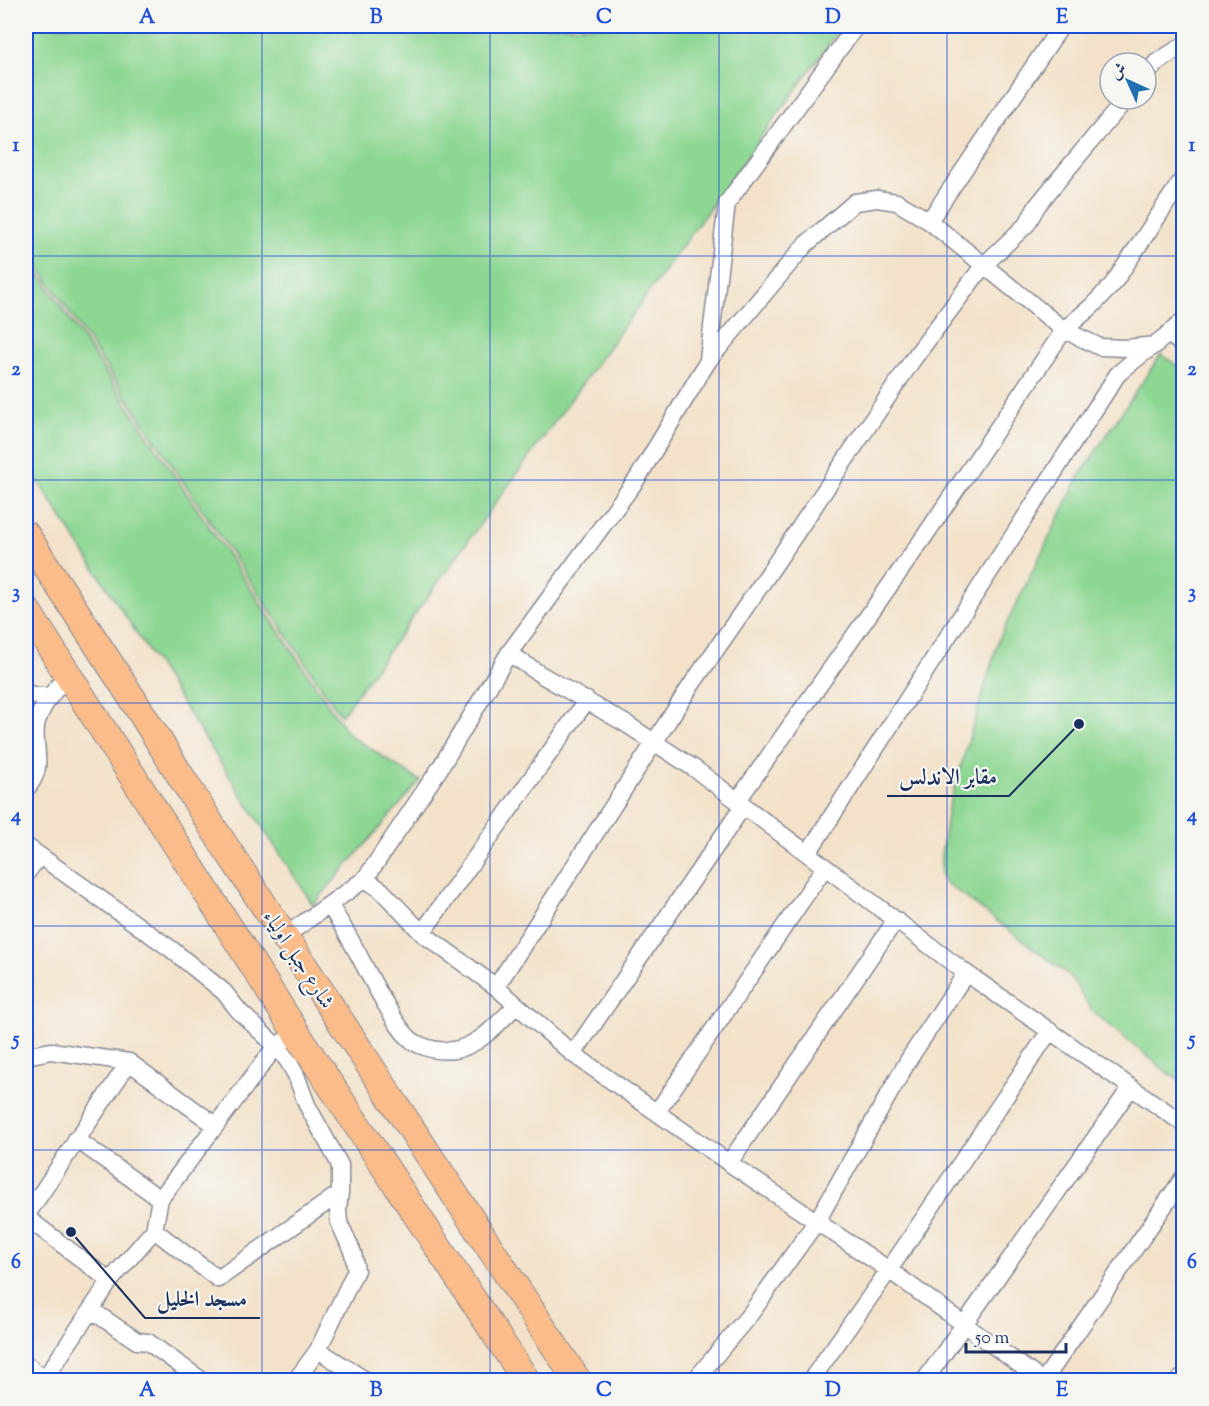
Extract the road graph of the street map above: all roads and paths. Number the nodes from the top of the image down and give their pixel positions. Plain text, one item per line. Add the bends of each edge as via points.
1 (856, 26) edge
2 (1061, 26) edge
3 (1184, 45) edge
4 (1158, 61) edge
5 (1116, 111) edge
6 (1184, 177) edge
7 (929, 221) junction
8 (983, 266) junction
9 (1184, 320) edge
10 (1064, 330) junction
11 (1170, 334) junction
12 (1156, 345) junction
13 (1184, 347) edge
14 (708, 361) junction
15 (26, 535) edge
16 (26, 609) edge
17 (509, 653) junction
18 (68, 675) junction
19 (26, 694) edge
20 (49, 697) junction
21 (587, 700) junction
22 (135, 702) junction
23 (87, 706) junction
24 (654, 741) junction
25 (160, 745) junction
26 (118, 755) junction
27 (26, 789) edge
28 (741, 802) junction
29 (32, 851) edge
30 (808, 853) junction
31 (825, 867) junction
32 (26, 874) edge
33 (365, 879) junction
34 (329, 905) junction
35 (895, 921) junction
36 (422, 933) junction
37 (285, 936) junction
38 (966, 973) junction
39 (496, 987) junction
40 (517, 1005) junction
41 (1049, 1032) junction
42 (286, 1039) junction
43 (573, 1054) junction
44 (26, 1056) edge
45 (129, 1062) junction
46 (1131, 1087) junction
47 (657, 1112) junction
48 (1184, 1124) edge
49 (215, 1125) junction
50 (76, 1139) junction
51 (729, 1163) junction
52 (1184, 1177) edge
53 (340, 1193) junction
54 (159, 1199) junction
55 (26, 1216) edge
56 (817, 1221) junction
57 (153, 1230) junction
58 (889, 1270) junction
59 (110, 1281) junction
60 (91, 1310) junction
61 (964, 1324) junction
62 (318, 1350) junction
63 (26, 1367) edge
64 (45, 1380) edge
65 (201, 1380) edge
66 (296, 1380) edge
67 (365, 1380) edge
68 (526, 1380) edge
69 (577, 1380) edge
70 (695, 1380) edge
71 (811, 1380) edge
72 (925, 1380) edge
73 (1042, 1380) edge

1 - 14 street via 727,203
2 - 7 street
3 - 4 street
5 - 8 street via 1037,206 1027,224
6 - 10 street via 1113,284
7 - 8 street
7 - 14 street via 897,202 855,202 805,245
8 - 10 street
8 - 24 street via 914,358
9 - 11 street
10 - 12 street via 1100,347
10 - 28 street
11 - 12 street
11 - 13 street
12 - 30 street via 1134,358 1117,375
14 - 17 street via 637,479
15 - 22 highway, شارع جبل اولياء
16 - 18 highway, شارع جبل اولياء
17 - 21 street
17 - 33 street via 440,768
18 - 20 street
18 - 23 highway, شارع جبل اولياء
19 - 20 street
20 - 27 street via 36,726 38,766
21 - 24 street
21 - 36 street
22 - 23 highway via 118,707
22 - 25 highway, شارع جبل اولياء
23 - 26 highway, شارع جبل اولياء
24 - 28 street
24 - 39 street
25 - 26 highway
25 - 37 highway, شارع جبل اولياء
26 - 42 highway, شارع جبل اولياء
28 - 30 street
28 - 43 street
29 - 32 street
29 - 42 street via 180,956 224,992 238,1011
30 - 31 street
31 - 35 street
31 - 47 street
33 - 34 street
33 - 36 street via 381,890
34 - 37 street
34 - 40 street via 387,1007 413,1042 443,1051 471,1044
35 - 38 street
35 - 51 street
36 - 39 street
37 - 69 highway, شارع جبل اولياء
38 - 41 street
38 - 56 street via 909,1059
39 - 40 street
40 - 43 street
41 - 46 street
41 - 58 street
42 - 49 street
42 - 53 street via 307,1105 340,1165
42 - 68 highway, شارع جبل اولياء via 393,1182
43 - 47 street
44 - 45 street via 51,1051
45 - 49 street
45 - 50 street
46 - 48 street
46 - 61 street
47 - 51 street
49 - 54 street
50 - 54 street
50 - 55 street
51 - 56 street
52 - 73 street
53 - 57 street via 218,1279
53 - 62 street via 339,1222 356,1270
54 - 57 street
55 - 59 street
56 - 58 street
56 - 70 street via 751,1313
57 - 59 street
58 - 61 street
58 - 71 street
59 - 60 street
60 - 64 street
60 - 65 street via 137,1341 148,1342
61 - 72 street
61 - 73 street
62 - 66 street
62 - 67 street
63 - 64 street

